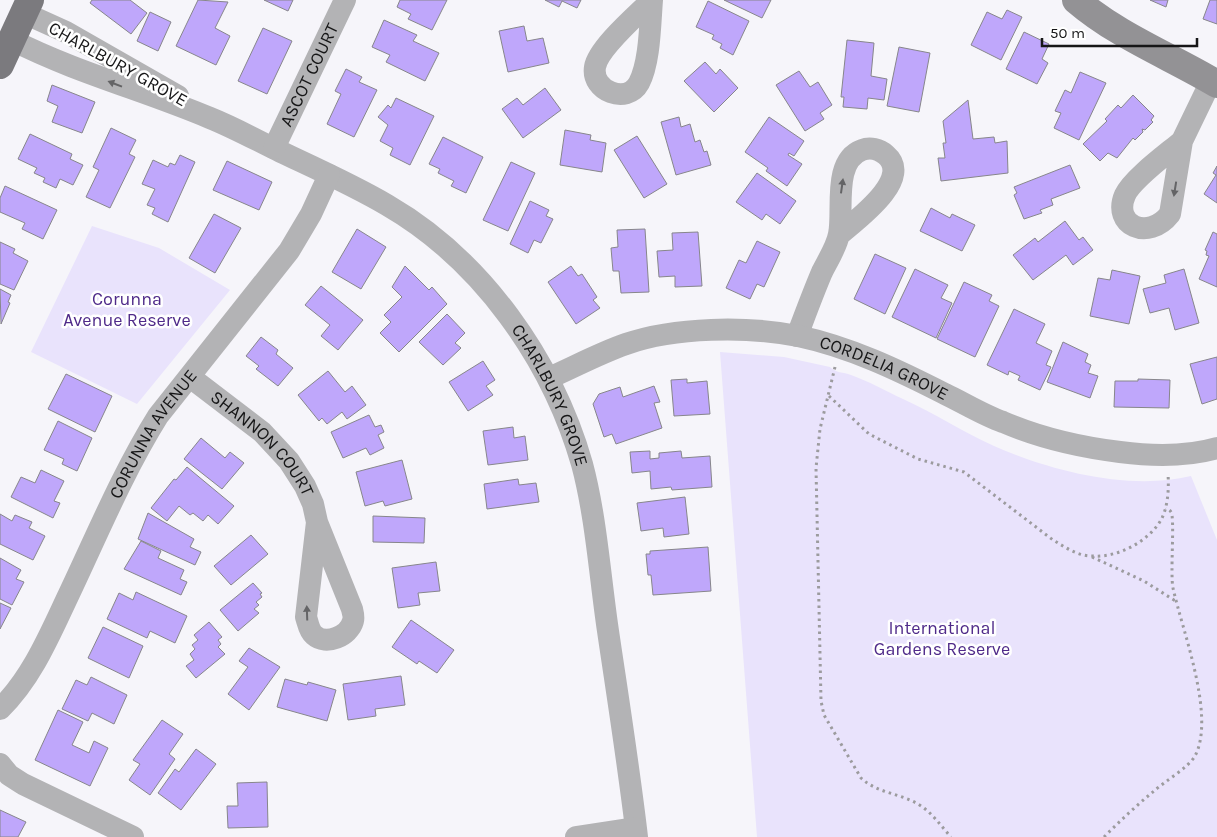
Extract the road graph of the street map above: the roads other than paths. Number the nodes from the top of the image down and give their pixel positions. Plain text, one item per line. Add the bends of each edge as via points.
1 (345, 0) edge
2 (1076, 0) edge
3 (18, 7) edge
4 (6, 34) edge
5 (0, 65) edge
6 (1214, 82) edge
7 (210, 118) junction
8 (1182, 141) dead end
9 (274, 148) junction
10 (329, 175) junction
11 (840, 235) dead end
12 (797, 336) junction
13 (190, 377) junction
14 (549, 378) junction
15 (1217, 448) edge
16 (317, 522) dead end
17 (0, 709) edge
18 (0, 764) edge
19 (636, 832) edge
20 (133, 837) edge
21 (576, 837) edge

1 - 9 street, ASCOT COURT
2 - 6 street via 1094,16
3 - 4 main road
3 - 7 street, CHARLBURY GROVE via 166,88
4 - 5 main road
7 -> 4 street, CHARLBURY GROVE via 52,60
6 - 8 street
7 - 9 street, CHARLBURY GROVE
9 - 10 street, CHARLBURY GROVE
10 - 13 street, CORUNNA AVENUE via 290,251
10 - 14 street, CHARLBURY GROVE via 394,209 458,259 500,307
11 - 12 street
12 - 14 street, CORDELIA GROVE via 724,330 673,334 626,344
12 - 15 street, CORDELIA GROVE via 839,347 884,365 1002,422 1048,438 1086,448 1142,455
13 - 16 street, SHANNON COURT via 262,432 289,461 314,504
13 - 17 street, CORUNNA AVENUE via 158,416 140,445 55,624 28,674
14 - 19 street, CHARLBURY GROVE via 569,423 583,467
18 - 20 street via 23,784
19 - 21 street

